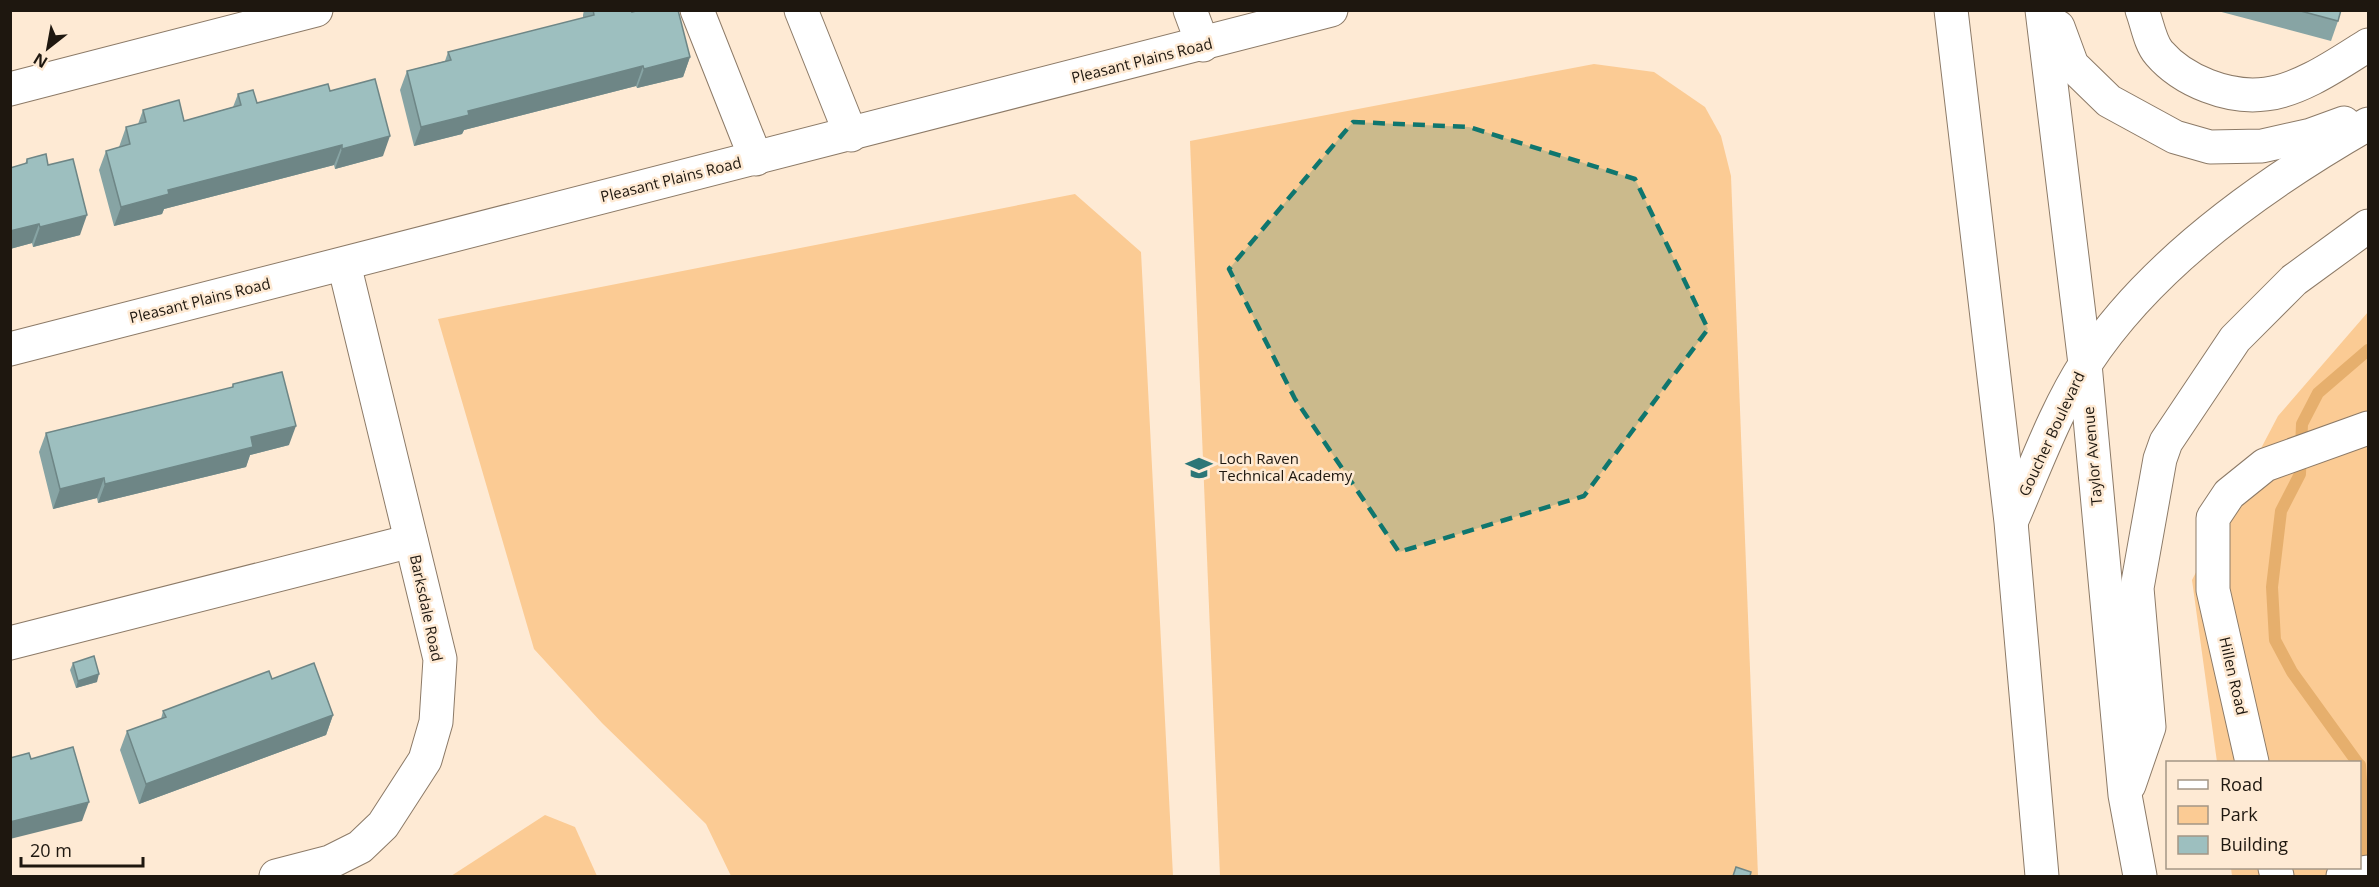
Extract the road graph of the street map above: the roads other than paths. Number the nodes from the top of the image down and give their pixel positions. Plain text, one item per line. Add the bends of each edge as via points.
1 (316, 10) edge
2 (697, 10) edge
3 (801, 10) edge
4 (1190, 10) edge
5 (1330, 10) edge
6 (1951, 10) edge
7 (2042, 10) edge
8 (2052, 10) edge
9 (2142, 10) edge
10 (1203, 45) junction
11 (2368, 45) edge
12 (10, 89) edge
13 (2368, 114) edge
14 (2368, 124) edge
15 (851, 135) junction
16 (756, 159) junction
17 (2368, 226) edge
18 (344, 264) junction
19 (10, 349) edge
20 (2085, 364) junction
21 (2368, 428) edge
22 (2011, 522) junction
23 (411, 541) junction
24 (10, 643) edge
25 (2252, 761) edge
26 (2125, 795) junction
27 (2368, 872) edge
28 (276, 876) edge
29 (2043, 876) edge
30 (2140, 876) edge
31 (2343, 876) edge
32 (2350, 876) edge

1 - 12 main road
2 - 16 main road
3 - 15 main road
4 - 10 main road
5 - 10 main road, Pleasant Plains Road
6 - 22 main road
7 - 20 main road, Taylor Avenue
8 - 13 main road via 2072,65 2109,100 2175,137 2210,147 2262,146 2311,135
9 - 11 main road via 2158,52 2188,77 2216,90 2266,94 2311,79
10 - 15 main road, Pleasant Plains Road
14 - 20 main road, Goucher Boulevard via 2257,194 2169,265
15 - 16 main road, Pleasant Plains Road
16 - 18 main road, Pleasant Plains Road
17 - 26 main road via 2294,280 2235,339 2166,442 2137,588 2149,727
18 - 19 main road, Pleasant Plains Road
18 - 23 main road, Barksdale Road
20 - 22 main road, Goucher Boulevard
20 - 26 main road, Taylor Avenue
21 - 25 main road, Hillen Road via 2265,465 2229,494 2213,518 2213,590
22 - 29 main road, Goucher Boulevard
23 - 24 main road
23 - 28 main road, Barksdale Road via 440,659 435,722 425,760 383,825 360,847 330,862
26 - 30 main road
27 - 32 main road
31 - 32 main road

